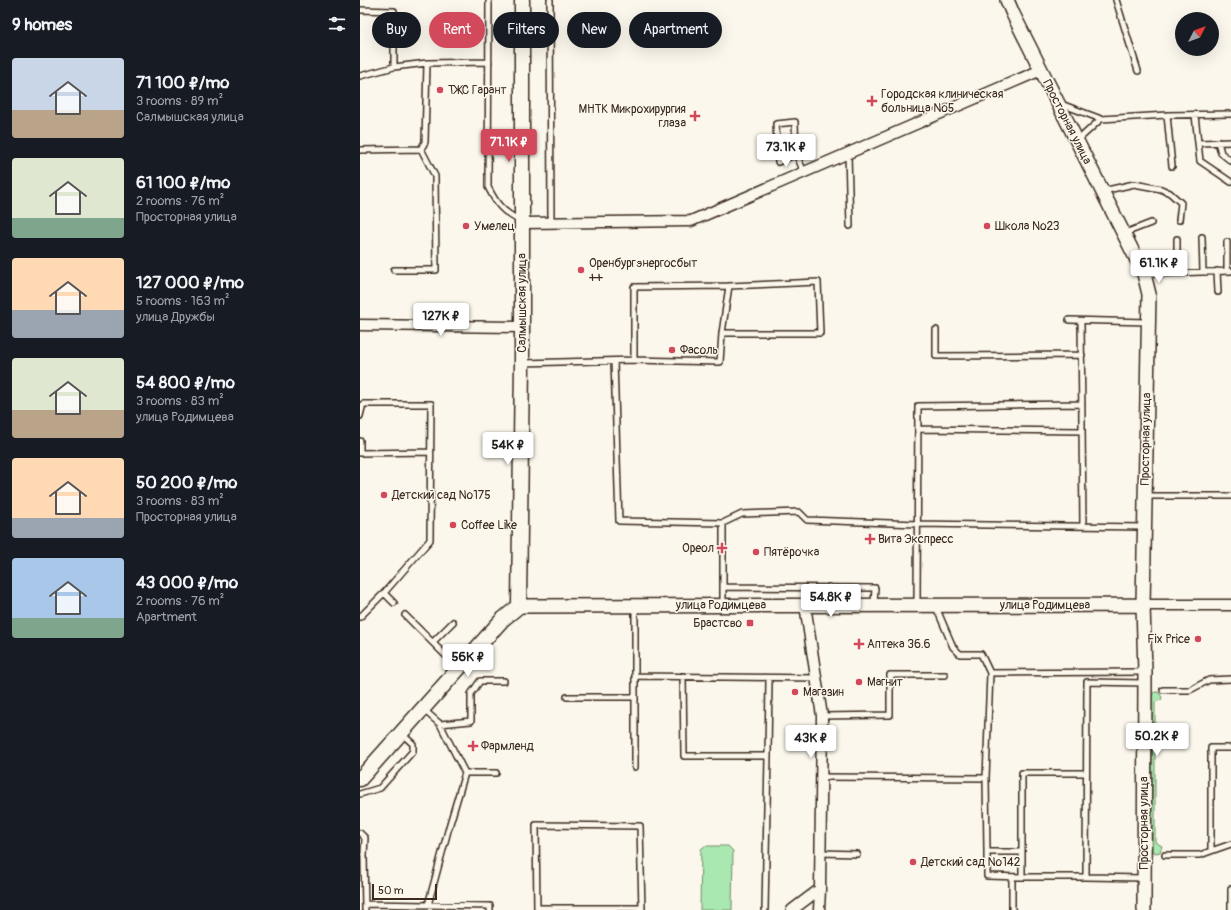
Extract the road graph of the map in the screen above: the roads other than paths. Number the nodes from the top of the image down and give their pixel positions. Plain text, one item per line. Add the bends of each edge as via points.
1 (488, 0) edge
2 (522, 0) edge
3 (550, 0) edge
4 (1007, 0) edge
5 (1116, 0) edge
6 (360, 10) edge
7 (489, 62) junction
8 (427, 63) junction
9 (394, 67) junction
10 (1041, 70) junction
11 (1138, 71) dead end
12 (360, 76) edge
13 (1057, 103) junction
14 (1231, 114) edge
15 (1195, 115) junction
16 (1167, 116) junction
17 (1101, 119) junction
18 (1076, 142) junction
19 (1218, 142) junction
20 (1231, 142) edge
21 (1198, 143) junction
22 (421, 149) junction
23 (360, 150) edge
24 (796, 154) junction
25 (848, 154) junction
26 (1231, 161) edge
27 (1172, 166) dead end
28 (804, 172) junction
29 (1231, 182) edge
30 (1102, 192) junction
31 (1179, 220) dead end
32 (551, 222) junction
33 (522, 223) junction
34 (1151, 223) dead end
35 (850, 226) dead end
36 (1124, 234) junction
37 (1202, 237) dead end
38 (1177, 239) dead end
39 (1227, 242) dead end
40 (394, 270) dead end
41 (1218, 271) junction
42 (1229, 271) edge
43 (1203, 272) junction
44 (1177, 273) junction
45 (1144, 274) junction
46 (729, 286) junction
47 (1218, 292) dead end
48 (1070, 320) dead end
49 (1081, 320) junction
50 (1148, 322) junction
51 (360, 325) edge
52 (522, 327) junction
53 (936, 330) dead end
54 (722, 333) junction
55 (1082, 355) junction
56 (634, 360) junction
57 (614, 361) junction
58 (522, 363) junction
59 (1082, 404) junction
60 (360, 416) edge
61 (918, 428) junction
62 (1082, 431) junction
63 (360, 442) edge
64 (430, 452) junction
65 (360, 453) edge
66 (1145, 496) junction
67 (1231, 496) edge
68 (723, 523) junction
69 (918, 524) junction
70 (1083, 526) junction
71 (1144, 527) junction
72 (723, 587) junction
73 (829, 587) junction
74 (384, 593) junction
75 (394, 603) dead end
76 (805, 605) junction
77 (829, 605) junction
78 (874, 605) junction
79 (918, 605) junction
80 (935, 605) junction
81 (1143, 605) junction
82 (1231, 605) edge
83 (519, 606) junction
84 (636, 606) junction
85 (723, 606) junction
86 (405, 615) dead end
87 (360, 617) edge
88 (453, 622) dead end
89 (433, 642) junction
90 (459, 668) junction
91 (990, 673) junction
92 (945, 675) dead end
93 (635, 676) junction
94 (683, 676) junction
95 (769, 678) junction
96 (816, 678) junction
97 (1145, 678) junction
98 (1231, 679) edge
99 (504, 681) dead end
100 (1163, 690) dead end
101 (567, 697) dead end
102 (635, 697) junction
103 (423, 708) junction
104 (822, 716) junction
105 (440, 724) junction
106 (401, 733) junction
107 (1231, 748) edge
108 (768, 756) junction
109 (634, 767) dead end
110 (465, 773) junction
111 (496, 773) dead end
112 (1086, 773) junction
113 (822, 777) junction
114 (986, 778) junction
115 (360, 779) edge
116 (360, 794) edge
117 (360, 833) edge
118 (1231, 844) edge
119 (1211, 851) junction
120 (987, 852) junction
121 (1022, 852) junction
122 (821, 853) junction
123 (857, 854) dead end
124 (1165, 855) dead end
125 (362, 857) edge
126 (1012, 877) junction
127 (1086, 877) junction
128 (1022, 878) junction
129 (1144, 878) junction
130 (820, 888) junction
131 (1231, 889) edge
132 (428, 905) junction
133 (365, 907) edge
134 (537, 909) edge
135 (642, 909) edge
136 (490, 910) edge
137 (764, 910) edge
138 (792, 910) edge
139 (820, 910) edge
140 (1012, 910) edge
141 (1144, 910) edge
142 (1231, 910) edge

1 - 7 lane
2 - 33 main road, Салмышская улица
3 - 32 lane
4 - 10 street, Просторная улица
5 - 11 lane
6 - 9 lane via 394,11
7 - 8 lane
7 - 33 lane via 488,186 495,201 505,212
8 - 9 lane
8 - 22 lane via 425,142
9 - 12 lane
10 - 13 street, Просторная улица
10 - 25 street
13 - 17 lane
13 - 18 street, Просторная улица
14 - 15 lane
15 - 16 lane
15 - 21 lane
16 - 17 lane
16 - 27 lane
17 - 18 lane
18 - 30 street, Просторная улица
19 - 20 lane
19 - 21 lane
19 - 26 lane via 1221,153
21 - 29 lane via 1200,161
22 - 23 lane
22 - 40 lane via 435,176 436,270
24 - 24 lane via 795,122 776,124 778,162
24 - 28 lane
25 - 28 street
25 - 35 lane
28 - 32 street via 692,221
30 - 31 lane via 1134,184 1161,189 1181,203
30 - 36 street, Просторная улица
32 - 33 street
33 - 52 main road, Салмышская улица
34 - 36 lane
36 - 45 street, Просторная улица
37 - 43 lane
38 - 44 lane
39 - 42 lane
41 - 42 lane
41 - 43 lane
41 - 47 lane
43 - 44 lane
44 - 45 lane
45 - 50 street, Просторная улица via 1149,294
46 - 54 lane
46 - 54 lane via 818,282 820,333
46 - 56 lane via 634,287
48 - 49 lane
49 - 50 lane
49 - 55 lane
50 - 66 street, Просторная улица
51 - 52 street
52 - 58 main road, Салмышская улица
53 - 55 lane via 936,356
54 - 56 lane via 720,362
55 - 59 lane
56 - 57 lane
57 - 58 lane
57 - 68 lane via 619,521
58 - 83 main road, Салмышская улица
59 - 61 lane via 918,406
59 - 62 lane
60 - 64 lane via 363,404 431,404
61 - 62 lane
61 - 69 lane
62 - 70 lane
63 - 65 lane
64 - 65 lane
64 - 74 lane via 430,540
66 - 67 lane
66 - 71 street, Просторная улица
68 - 69 lane via 742,514 799,512 807,520
68 - 72 lane
69 - 70 lane
69 - 79 lane
70 - 71 lane
71 - 81 street, Просторная улица
72 - 73 lane
72 - 85 lane
73 - 77 lane
73 - 78 lane via 875,588
74 - 75 lane
74 - 87 lane
76 - 77 street, улица Родимцева
76 - 85 street, улица Родимцева
76 - 96 street
77 - 78 street, улица Родимцева
78 - 79 street, улица Родимцева
79 - 80 street, улица Родимцева
80 - 81 street, улица Родимцева
80 - 91 lane via 953,647 960,654 981,654
81 - 82 street, улица Родимцева
81 - 97 street, Просторная улица
83 - 84 street, улица Родимцева
83 - 90 main road via 502,620
84 - 85 street, улица Родимцева
84 - 93 lane
86 - 89 lane
88 - 89 lane
89 - 90 lane
90 - 103 main road
91 - 97 lane
91 - 114 lane
92 - 104 lane via 890,675 890,714
93 - 94 lane
93 - 102 lane
94 - 95 lane
94 - 108 lane via 684,756
95 - 96 lane
95 - 108 lane
96 - 104 street
97 - 112 lane via 1087,682
97 - 129 street, Просторная улица
98 - 100 lane via 1209,680 1190,690
99 - 105 lane via 480,682 471,694 471,721
101 - 102 lane
102 - 109 lane
103 - 105 lane
103 - 106 main road
104 - 113 street
105 - 110 lane
106 - 115 main road
106 - 116 lane via 413,744 413,751 380,788
107 - 119 lane via 1211,748
108 - 137 lane
110 - 111 lane
110 - 132 lane
112 - 121 lane via 1022,773
112 - 127 lane
113 - 114 lane
113 - 122 street
114 - 120 lane
117 - 125 lane via 365,838
118 - 119 lane
119 - 124 lane via 1200,855
120 - 121 lane
120 - 126 lane via 987,876
121 - 128 lane
122 - 123 lane
122 - 130 street
125 - 133 lane
126 - 128 lane
126 - 140 lane
127 - 128 lane
127 - 129 lane
129 - 141 street, Просторная улица
130 - 138 street
130 - 139 street
131 - 142 lane
132 - 133 lane
132 - 136 lane via 490,906
134 - 135 lane
134 - 135 lane via 536,825 640,826

